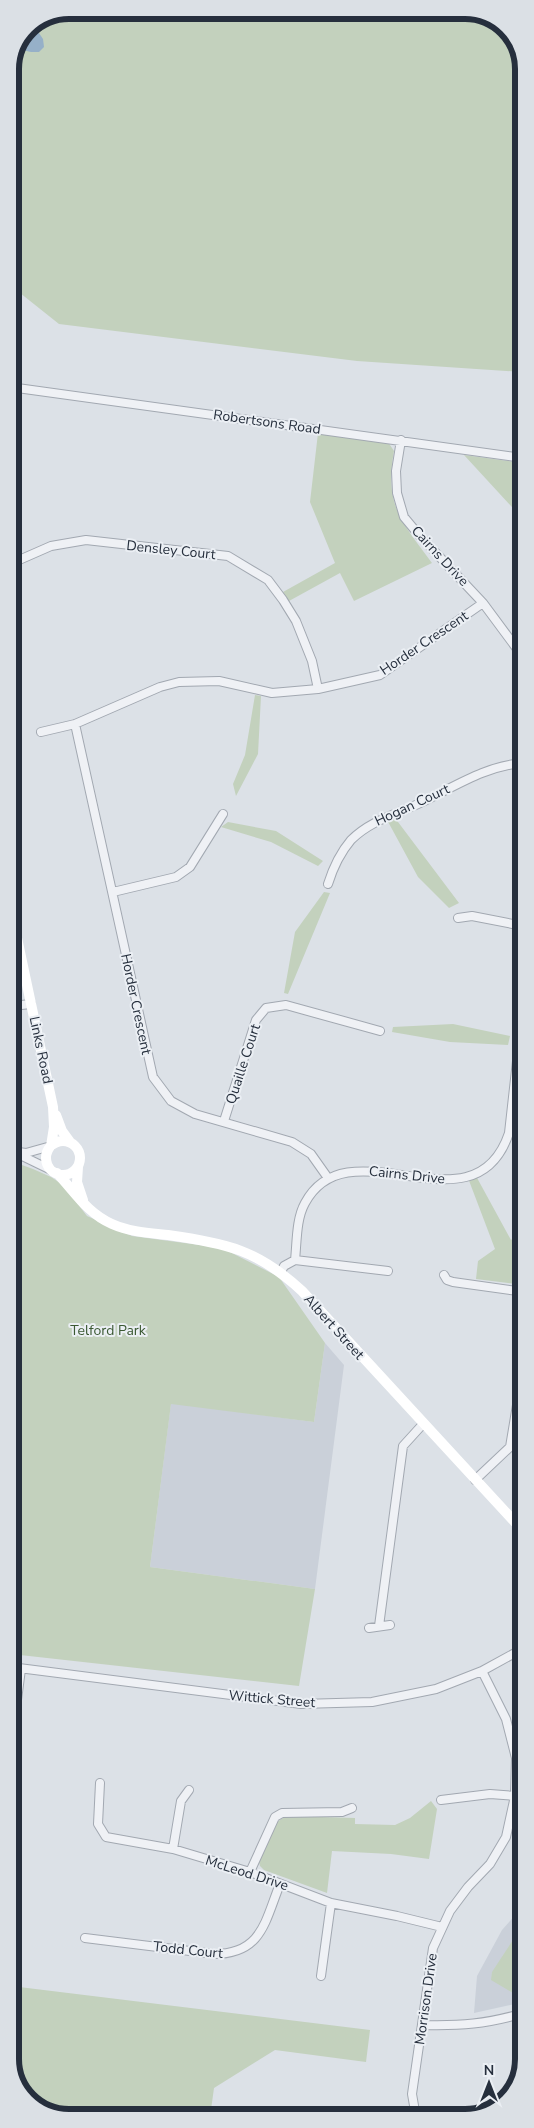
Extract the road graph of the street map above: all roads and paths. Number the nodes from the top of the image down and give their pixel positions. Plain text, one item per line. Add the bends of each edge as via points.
1 (19, 388) edge
2 (401, 440) junction
3 (515, 457) edge
4 (19, 560) edge
5 (483, 603) junction
6 (515, 646) edge
7 (318, 689) junction
8 (75, 724) junction
9 (42, 732) dead end
10 (515, 764) edge
11 (223, 814) dead end
12 (328, 884) dead end
13 (112, 892) junction
14 (458, 918) dead end
15 (515, 924) edge
16 (19, 947) edge
17 (31, 1004) junction
18 (19, 1005) edge
19 (380, 1031) dead end
20 (515, 1079) edge
21 (52, 1107) junction
22 (224, 1121) junction
23 (70, 1142) junction
24 (51, 1146) junction
25 (19, 1152) edge
26 (19, 1155) edge
27 (78, 1167) junction
28 (54, 1171) junction
29 (328, 1178) junction
30 (90, 1211) junction
31 (295, 1260) junction
32 (388, 1271) dead end
33 (282, 1272) junction
34 (444, 1275) dead end
35 (515, 1291) edge
36 (515, 1417) edge
37 (423, 1424) junction
38 (476, 1480) junction
39 (515, 1522) edge
40 (390, 1625) dead end
41 (379, 1626) junction
42 (369, 1628) dead end
43 (515, 1653) edge
44 (21, 1669) joint
45 (482, 1671) junction
46 (19, 1684) edge
47 (515, 1743) edge
48 (100, 1783) dead end
49 (189, 1790) dead end
50 (515, 1796) joint
51 (440, 1800) dead end
52 (352, 1808) dead end
53 (173, 1849) junction
54 (250, 1872) junction
55 (280, 1884) junction
56 (330, 1903) junction
57 (442, 1927) junction
58 (85, 1938) dead end
59 (321, 1976) dead end
60 (515, 2015) edge
61 (422, 2025) junction
62 (415, 2109) edge

1 - 2 street, Robertsons Road
2 - 3 street, Robertsons Road
2 - 5 street, Cairns Drive via 396,471 397,493 404,517
4 - 7 street, Densley Court via 51,546 86,540 228,556 268,580 283,600 296,621 312,661
5 - 6 street, Cairns Drive
5 - 7 street, Horder Crescent via 380,675
7 - 8 street, Horder Crescent via 272,693 219,682 180,682 160,687
8 - 9 street, Horder Crescent
8 - 13 street, Horder Crescent
10 - 12 street, Hogan Court via 483,771 373,823 344,850
11 - 13 street via 190,867 176,877
13 - 22 street, Horder Crescent via 153,1077 171,1101 182,1108
14 - 15 street via 472,916
16 - 17 street, Links Road
17 - 18 street
17 - 21 street, Links Road
19 - 22 street, Quaille Court via 286,1005 266,1008 256,1020
20 - 29 street, Cairns Drive via 505,1146 475,1174 445,1181 362,1171
21 - 23 street, Links Road
21 - 24 street, Links Road via 54,1128
22 - 29 street, Horder Crescent via 292,1142 311,1154
23 - 24 street via 59,1141
23 - 27 street via 80,1155
24 - 25 street
24 - 28 street via 46,1159
26 - 28 street
27 - 28 street via 68,1174
27 - 30 street via 81,1197
28 - 30 street, Albert Street
29 - 31 street via 304,1204
30 - 33 street, Albert Street via 113,1224 135,1230 233,1247
31 - 32 street
31 - 33 street via 284,1266
33 - 37 street, Albert Street
34 - 35 street via 453,1282
36 - 38 street via 510,1447
37 - 38 street, Albert Street
37 - 41 street via 402,1446
38 - 39 street, Albert Street
40 - 41 street
41 - 42 street
43 - 45 street, Wittick Street
44 - 45 street, Wittick Street via 301,1704 372,1702 436,1689
44 - 46 street
45 - 47 street, Morrison Drive
48 - 53 street, McLeod Drive via 98,1824 106,1837
49 - 53 street via 182,1801
50 - 51 street via 490,1794
50 - 57 street, Morrison Drive via 506,1837 490,1864 468,1887
52 - 54 street via 342,1812 282,1813 275,1817
53 - 54 street, McLeod Drive
54 - 55 street, McLeod Drive
55 - 56 street, McLeod Drive
55 - 58 street, Todd Court via 259,1936 231,1954
56 - 57 street, McLeod Drive
56 - 59 street
57 - 61 street, Morrison Drive via 433,1948
60 - 61 street via 460,2026
61 - 62 street, Morrison Drive via 412,2094

